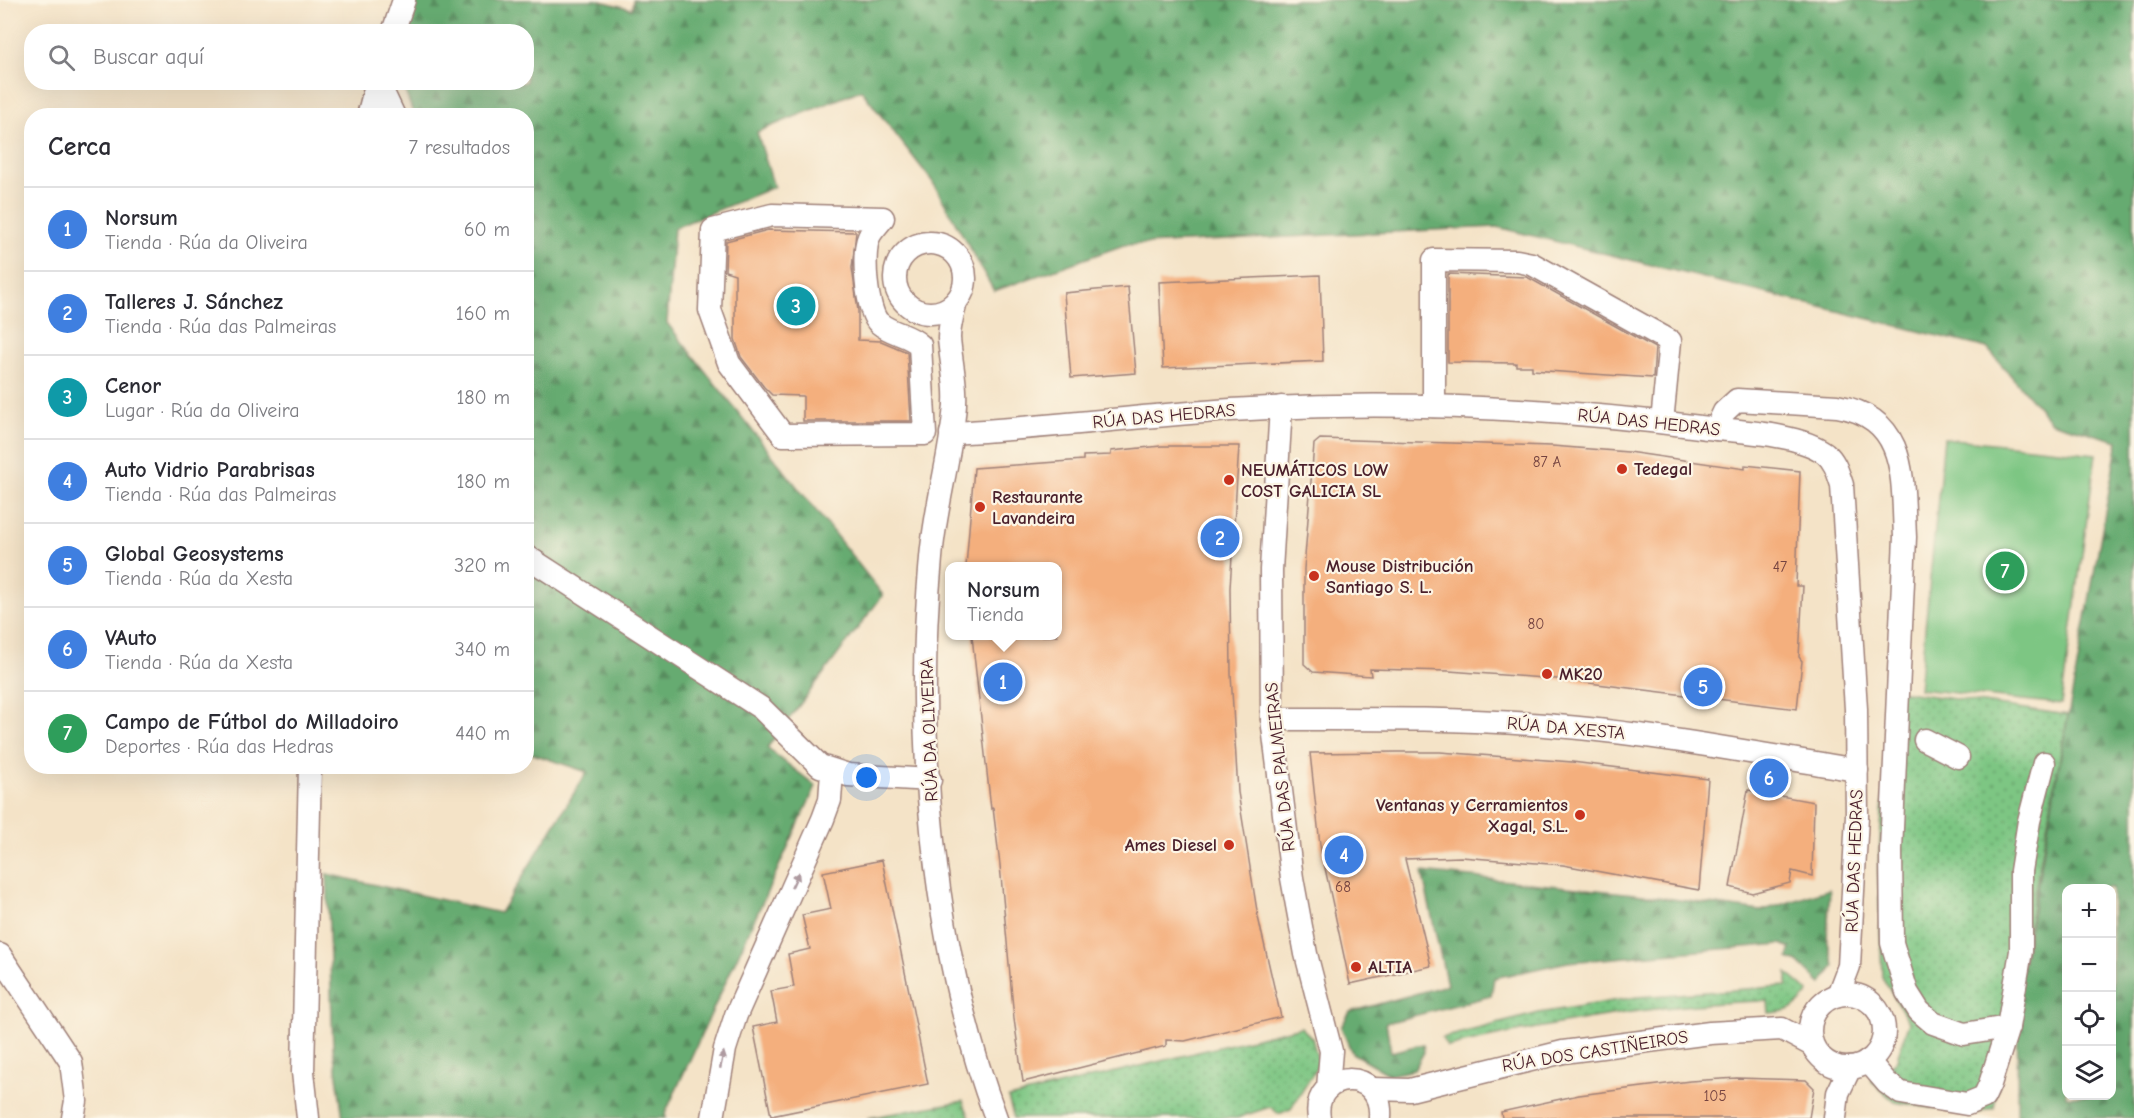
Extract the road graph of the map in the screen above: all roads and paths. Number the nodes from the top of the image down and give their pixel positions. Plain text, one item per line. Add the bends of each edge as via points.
1 (404, 0) edge
2 (396, 24) edge
3 (375, 90) edge
4 (381, 90) edge
5 (370, 108) edge
6 (390, 108) edge
7 (956, 302) junction
8 (928, 313) junction
9 (949, 336) junction
10 (924, 376) junction
11 (955, 376) junction
12 (1434, 406) junction
13 (1281, 407) junction
14 (1662, 422) junction
15 (1716, 429) junction
16 (951, 433) junction
17 (534, 561) edge
18 (939, 591) edge
19 (1272, 719) junction
20 (1925, 740) dead end
21 (1958, 757) dead end
22 (2044, 763) dead end
23 (1857, 770) junction
24 (832, 772) junction
25 (310, 774) edge
26 (930, 780) junction
27 (0, 955) edge
28 (1849, 966) junction
29 (1838, 995) junction
30 (1862, 997) junction
31 (1813, 1015) junction
32 (2008, 1027) junction
33 (1782, 1029) junction
34 (1331, 1051) junction
35 (1818, 1052) junction
36 (1859, 1064) junction
37 (1366, 1085) junction
38 (1410, 1090) junction
39 (1838, 1092) junction
40 (1318, 1107) edge
41 (73, 1118) edge
42 (308, 1118) edge
43 (712, 1118) edge
44 (996, 1118) edge
45 (1380, 1118) edge
46 (1835, 1118) edge

1 - 2 street
3 - 5 street
4 - 6 street
7 - 8 street via 947,309
7 - 8 street, RÚA DA OLIVEIRA via 966,282 960,258 940,244 916,245 898,262 895,285 908,306
7 - 9 street, RÚA DA OLIVEIRA
8 - 9 street, RÚA DA OLIVEIRA
9 - 11 street, RÚA DA OLIVEIRA
10 - 10 street via 920,345 877,321 868,304 868,238 883,218 772,215 713,230 710,310 729,363 783,435 925,434
10 - 11 street
11 - 16 street, RÚA DA OLIVEIRA
12 - 13 street, RÚA DAS HEDRAS
12 - 14 street, RÚA DAS HEDRAS
12 - 14 street via 1434,260 1517,261 1532,264 1670,341
13 - 16 street, RÚA DAS HEDRAS
13 - 19 street, RÚA DAS PALMEIRAS via 1271,570
14 - 15 street, RÚA DAS HEDRAS
15 - 23 street, RÚA DAS HEDRAS via 1809,444 1836,466 1842,485 1851,614
15 - 32 street via 1724,412 1737,400 1837,406 1866,416 1883,428 1894,444 1903,486 1905,537 1891,850 1892,943 1907,992 1918,1011 1933,1023 1964,1034
16 - 18 street, RÚA DA OLIVEIRA via 935,518
17 - 24 street via 761,708 820,766
18 - 26 street, RÚA DA OLIVEIRA via 925,719
19 - 23 street, RÚA DA XESTA via 1396,718 1547,725 1700,743
19 - 34 street, RÚA DAS PALMEIRAS via 1292,878 1306,954
20 - 21 street
22 - 32 street via 2021,871 2021,951
23 - 28 street, RÚA DAS HEDRAS
24 - 26 street
43 -> 24 street via 735,1015 823,819 830,800
25 - 42 street via 303,1072
26 - 44 street, RÚA DA OLIVEIRA via 941,897 956,985
27 - 41 street via 71,1062 76,1101
28 - 29 street, RÚA DAS HEDRAS
28 - 30 street, RÚA DAS HEDRAS
29 - 30 street
29 - 31 street via 1825,1001
30 - 36 street, RÚA DAS HEDRAS via 1878,1010 1884,1032 1876,1053
31 - 33 street, RÚA DOS CASTIÑEIROS
31 - 35 street, RÚA DAS HEDRAS via 1810,1025
32 - 36 street via 1984,1097 1967,1104 1901,1093
33 - 35 street, RÚA DOS CASTIÑEIROS
33 - 38 street, RÚA DOS CASTIÑEIROS via 1710,1033 1563,1052
34 - 37 street, RÚA DAS PALMEIRAS
34 - 40 street, RÚA DAS PALMEIRAS
35 - 36 street via 1833,1065
35 - 39 street, RÚA DAS HEDRAS via 1835,1079
36 - 39 street, RÚA DAS HEDRAS
37 - 38 street, RÚA DOS CASTIÑEIROS
37 - 40 street, RÚA DOS CASTIÑEIROS via 1343,1080
37 - 45 street via 1378,1097
38 - 45 street, RÚA DOS CASTIÑEIROS
39 - 46 street, RÚA DAS HEDRAS

